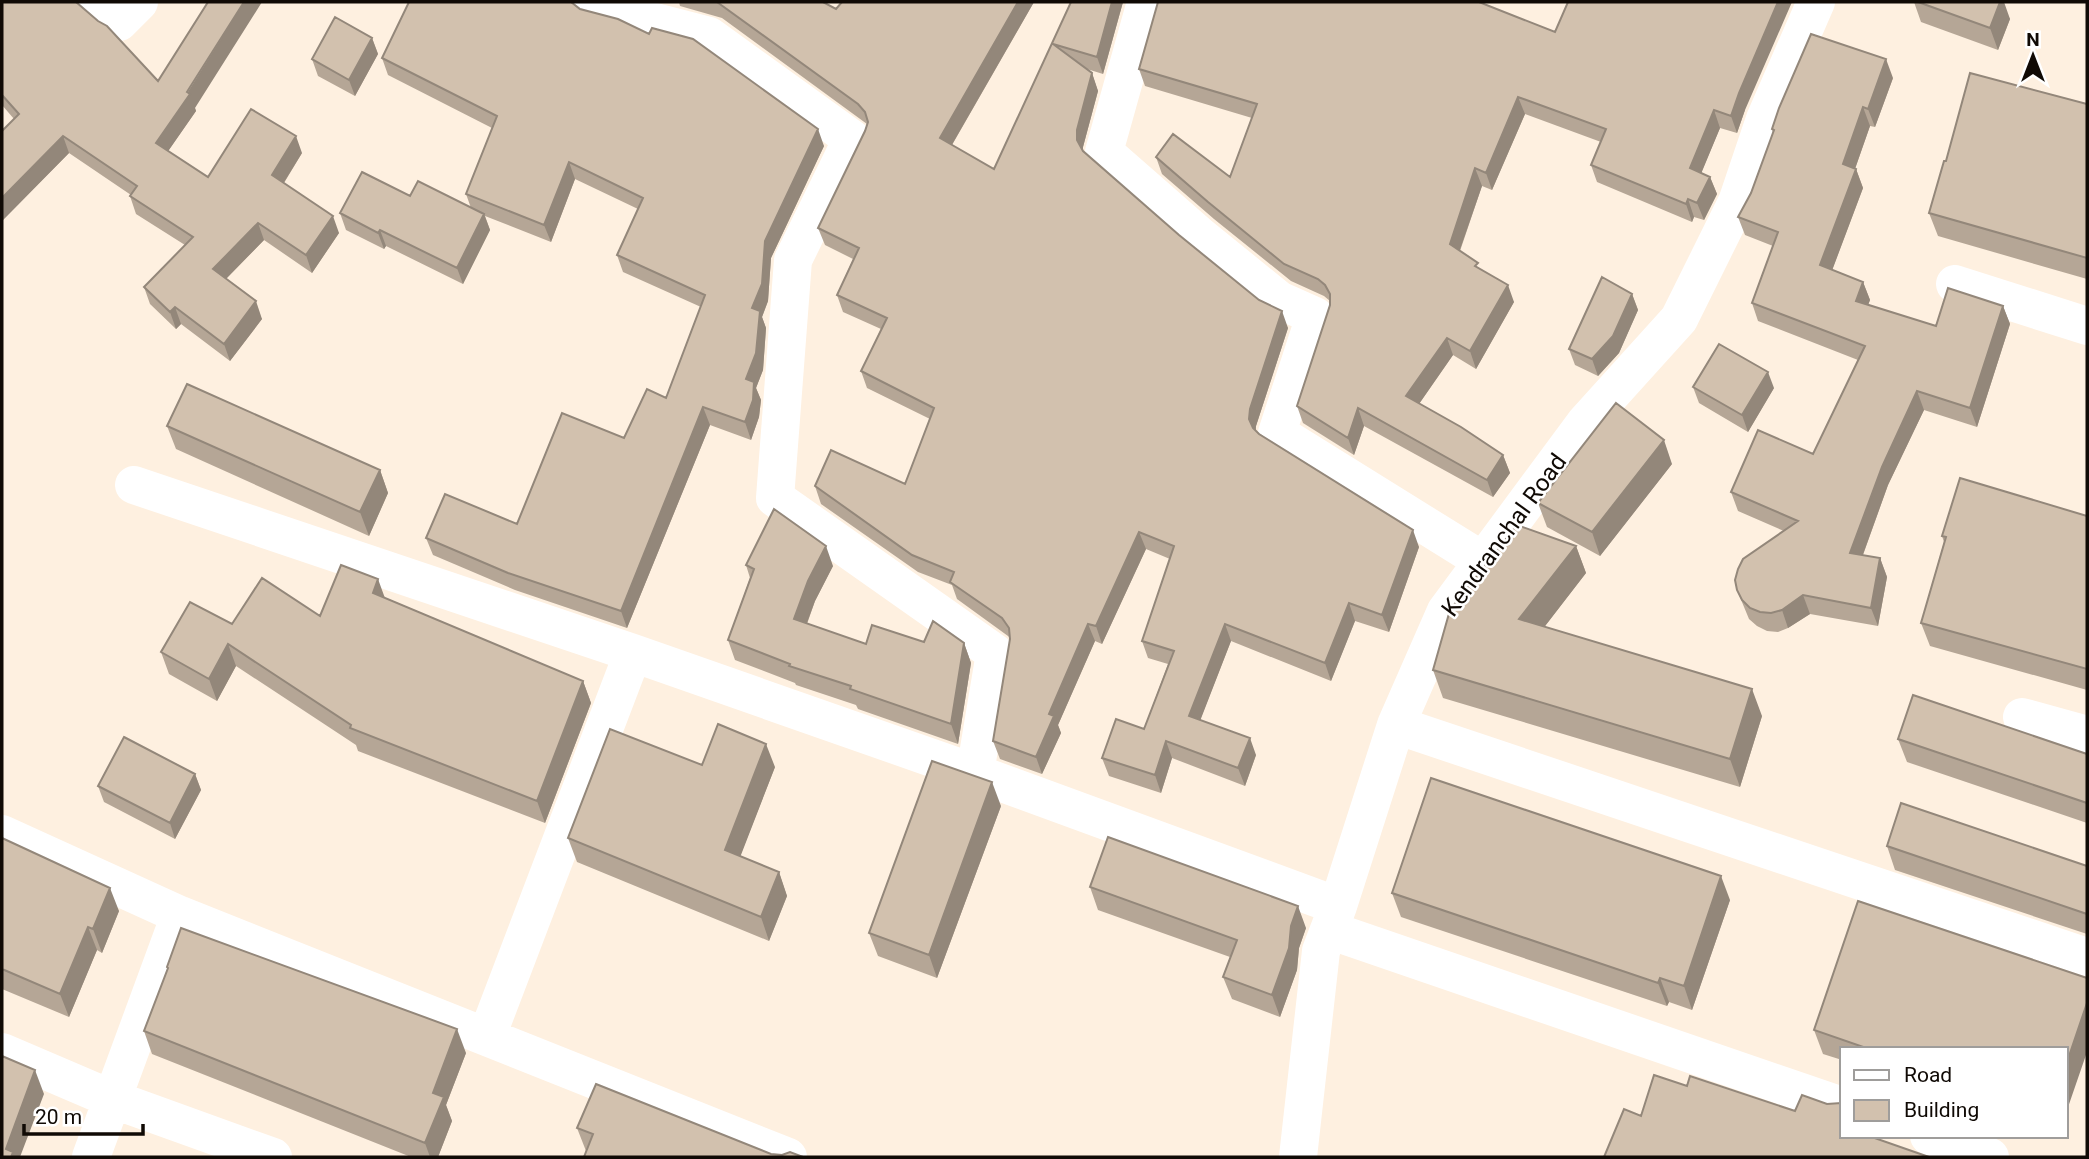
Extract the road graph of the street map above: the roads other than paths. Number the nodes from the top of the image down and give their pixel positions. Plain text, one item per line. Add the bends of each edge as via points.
1 (96, 2) edge
2 (139, 2) edge
3 (588, 2) edge
4 (1146, 2) edge
5 (1816, 2) edge
6 (1955, 284) dead end
7 (2087, 326) edge
8 (134, 485) dead end
9 (1483, 561) junction
10 (633, 653) junction
11 (2022, 717) dead end
12 (1396, 725) junction
13 (2087, 735) edge
14 (975, 773) junction
15 (2, 834) edge
16 (180, 915) junction
17 (1334, 918) junction
18 (2087, 957) edge
19 (486, 1036) junction
20 (2, 1052) edge
21 (112, 1099) junction
22 (1840, 1106) edge
23 (1935, 1138) edge
24 (91, 1157) edge
25 (273, 1157) edge
26 (788, 1157) edge
27 (1298, 1157) edge
28 (1990, 1157) edge

1 - 2 street via 118,22
3 - 14 street via 709,36 852,139 793,260 775,498 995,653
4 - 9 street via 1104,152 1279,300 1315,316 1277,433
5 - 9 street, Kendranchal Road via 1765,119 1737,202 1679,319 1585,423
6 - 7 street
8 - 10 street
9 - 12 street, Kendranchal Road via 1446,611
10 - 14 street
10 - 19 street
11 - 13 street
12 - 17 street, Kendranchal Road
12 - 18 street
14 - 17 street
15 - 16 street
16 - 19 street
16 - 21 street
17 - 22 street
17 - 27 street, Kendranchal Road via 1321,951
19 - 26 street
20 - 21 street
21 - 24 street
21 - 25 street
23 - 28 street

